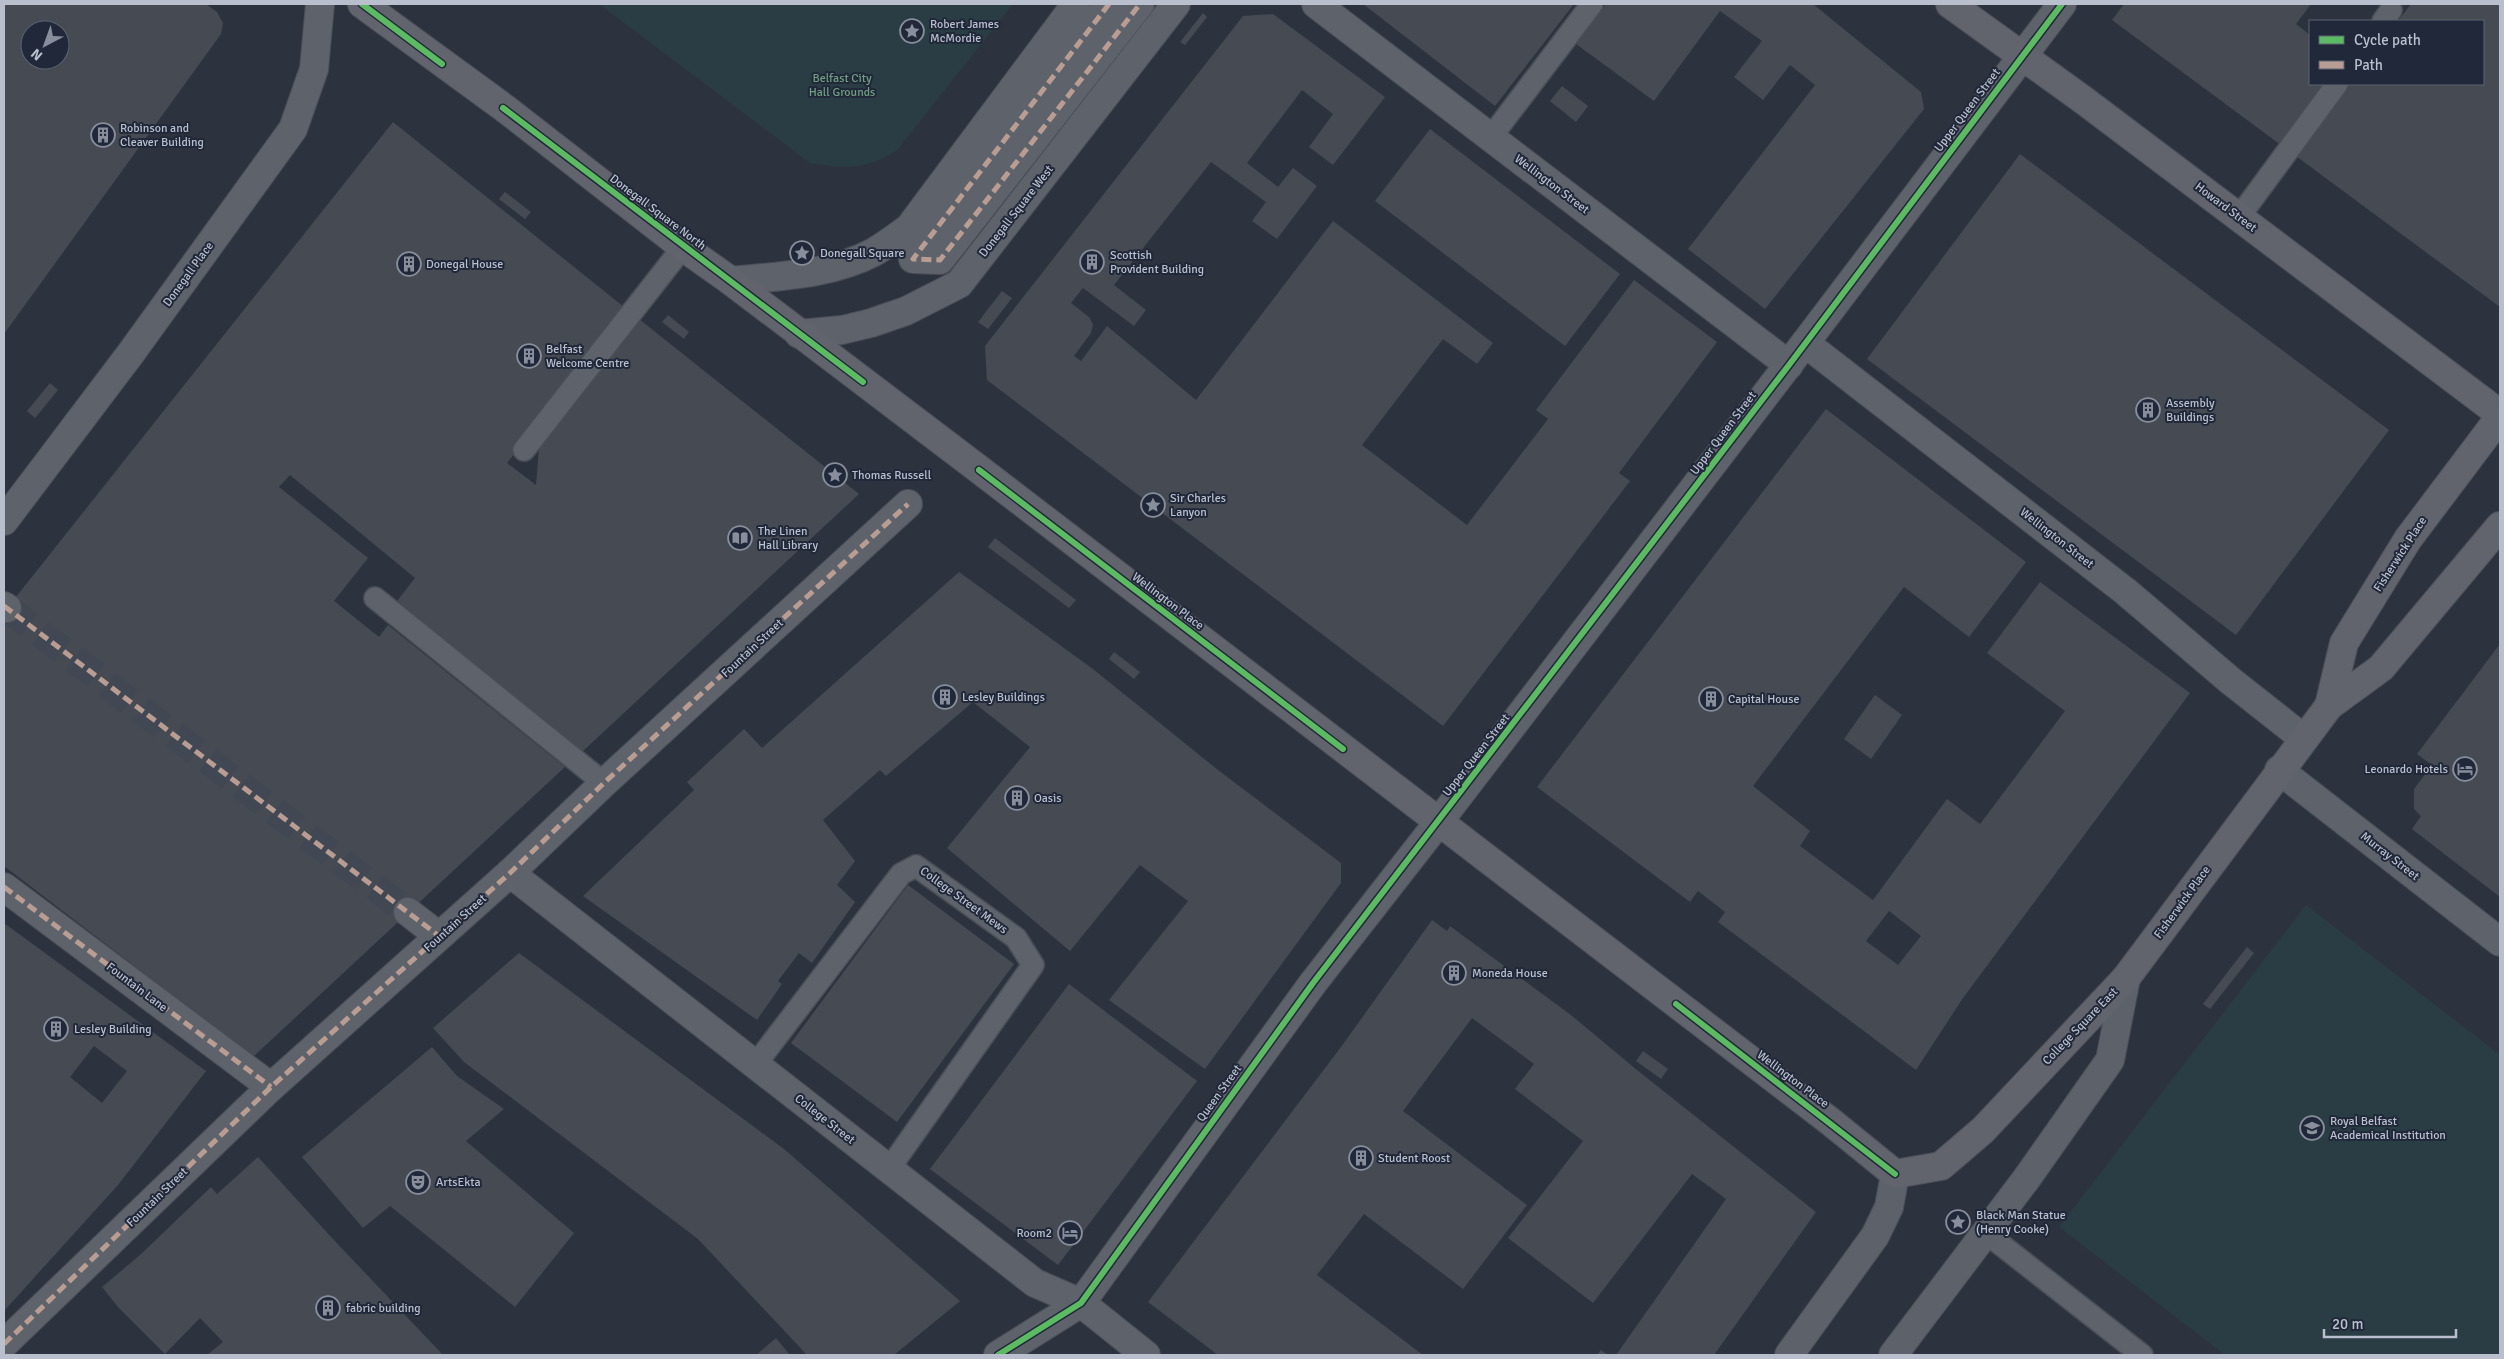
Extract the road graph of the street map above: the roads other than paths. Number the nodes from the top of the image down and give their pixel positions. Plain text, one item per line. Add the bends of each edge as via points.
1 (320, 4) edge
2 (362, 4) edge
3 (1076, 4) edge
4 (1109, 4) edge
5 (1140, 4) edge
6 (1176, 4) edge
7 (1316, 4) edge
8 (1592, 4) edge
9 (1950, 4) edge
10 (2062, 4) edge
11 (2022, 55) junction
12 (2336, 85) edge
13 (1491, 137) junction
14 (2239, 217) junction
15 (683, 247) junction
16 (731, 281) junction
17 (799, 334) junction
18 (1806, 343) junction
19 (1789, 365) junction
20 (2500, 415) edge
21 (524, 450) dead end
22 (908, 504) dead end
23 (4, 521) edge
24 (2500, 526) edge
25 (375, 598) dead end
26 (2329, 706) junction
27 (2303, 738) junction
28 (2279, 770) junction
29 (604, 783) junction
30 (1436, 825) junction
31 (510, 873) junction
32 (4, 887) edge
33 (408, 912) tunnel mouth
34 (439, 936) junction
35 (2500, 942) edge
36 (2126, 978) junction
37 (755, 1065) junction
38 (271, 1087) junction
39 (889, 1169) junction
40 (1895, 1174) junction
41 (1986, 1233) junction
42 (1081, 1303) junction
43 (4, 1344) edge
44 (998, 1355) edge
45 (1146, 1355) edge
46 (1789, 1355) edge
47 (1893, 1355) edge
48 (2142, 1355) edge

1 - 23 street, Donegall Place via 314,69 293,129 131,353
2 - 15 main road, Donegall Square North via 507,110
3 - 16 street via 909,228 873,252 837,266 795,275
4 - 5 street via 914,259 940,260
6 - 17 street, Donegall Square West via 959,284 906,311 871,323 842,330
7 - 13 street, Wellington Street
8 - 13 lane
9 - 11 main road, Howard Street
10 - 11 street, Upper Queen Street
11 - 14 main road, Howard Street
11 - 18 street, Upper Queen Street
12 - 14 lane
13 - 19 street, Wellington Street
14 - 20 main road, Howard Street
15 - 16 main road, Donegall Square North
15 - 21 lane
16 - 17 main road, Donegall Square North
17 - 30 main road, Wellington Place
18 - 19 street, Upper Queen Street
18 - 27 street, Wellington Street via 2125,591
19 - 30 street, Upper Queen Street
20 - 26 main road, Fisherwick Place via 2408,539 2344,643
22 - 29 street, Fountain Street
24 - 26 main road, Fisherwick Place via 2381,668
25 - 29 lane
26 - 27 main road, Fisherwick Place
27 - 28 main road, Fisherwick Place
28 - 35 street, Murray Street
28 - 36 main road, Fisherwick Place
29 - 31 street, Fountain Street
30 - 40 main road, Wellington Place via 1831,1122
30 - 42 street, Queen Street via 1313,983
31 - 34 street, Fountain Street
31 - 37 street, College Street
32 - 38 street, Fountain Lane
33 - 34 street
34 - 38 street, Fountain Street
36 - 40 main road, College Square East via 1983,1130 1941,1166
36 - 41 main road, College Square East via 2110,1060
37 - 39 street, College Street
37 - 39 lane, College Street Mews via 901,874 916,866 1016,938 1033,965
38 - 43 street, Fountain Street
39 - 42 street, College Street via 1035,1283
40 - 46 main road via 1889,1207 1875,1236
41 - 47 main road, College Square East
41 - 48 lane
42 - 44 street, Queen Street
42 - 45 street, College Street

